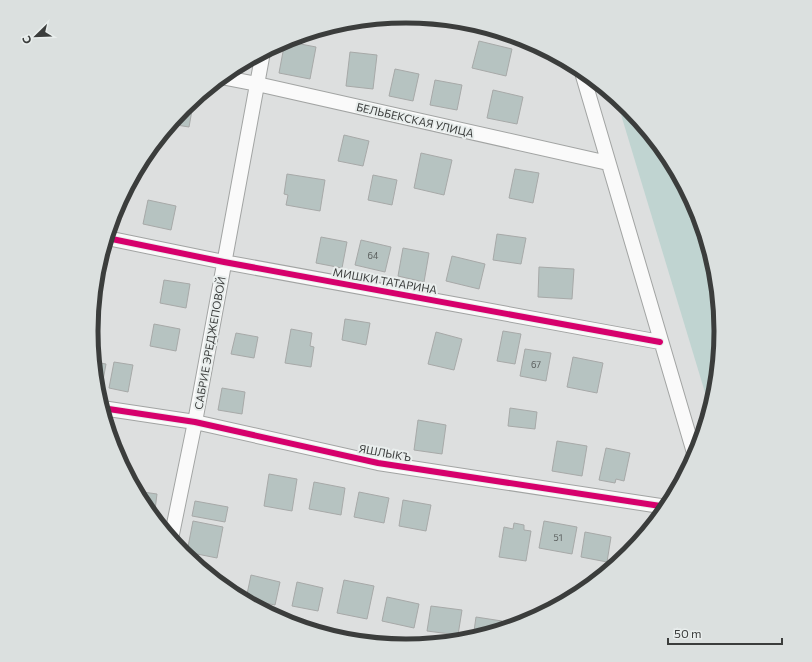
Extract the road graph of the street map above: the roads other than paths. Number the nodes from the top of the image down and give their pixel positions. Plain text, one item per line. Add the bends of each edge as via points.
1 (262, 59) edge
2 (230, 79) edge
3 (584, 80) edge
4 (257, 84) junction
5 (608, 163) junction
6 (112, 239) edge
7 (224, 262) junction
8 (660, 342) junction
9 (108, 409) edge
10 (195, 422) junction
11 (692, 448) edge
12 (659, 506) edge
13 (172, 532) edge

1 - 4 street, САБРИЕ ЭРЕДЖЕПОВОЙ
2 - 4 street, БЕЛЬБЕКСКАЯ УЛИЦА
3 - 5 street
4 - 5 street, БЕЛЬБЕКСКАЯ УЛИЦА
4 - 7 street, САБРИЕ ЭРЕДЖЕПОВОЙ
5 - 8 street
6 - 7 street, МИШКИ ТАТАРИНА
7 - 8 street, МИШКИ ТАТАРИНА
7 - 10 street, САБРИЕ ЭРЕДЖЕПОВОЙ
8 - 11 street
9 - 10 street, ЯШЛЫКЪ
10 - 12 street, ЯШЛЫКЪ via 378,463
10 - 13 street, САБРИЕ ЭРЕДЖЕПОВОЙ

